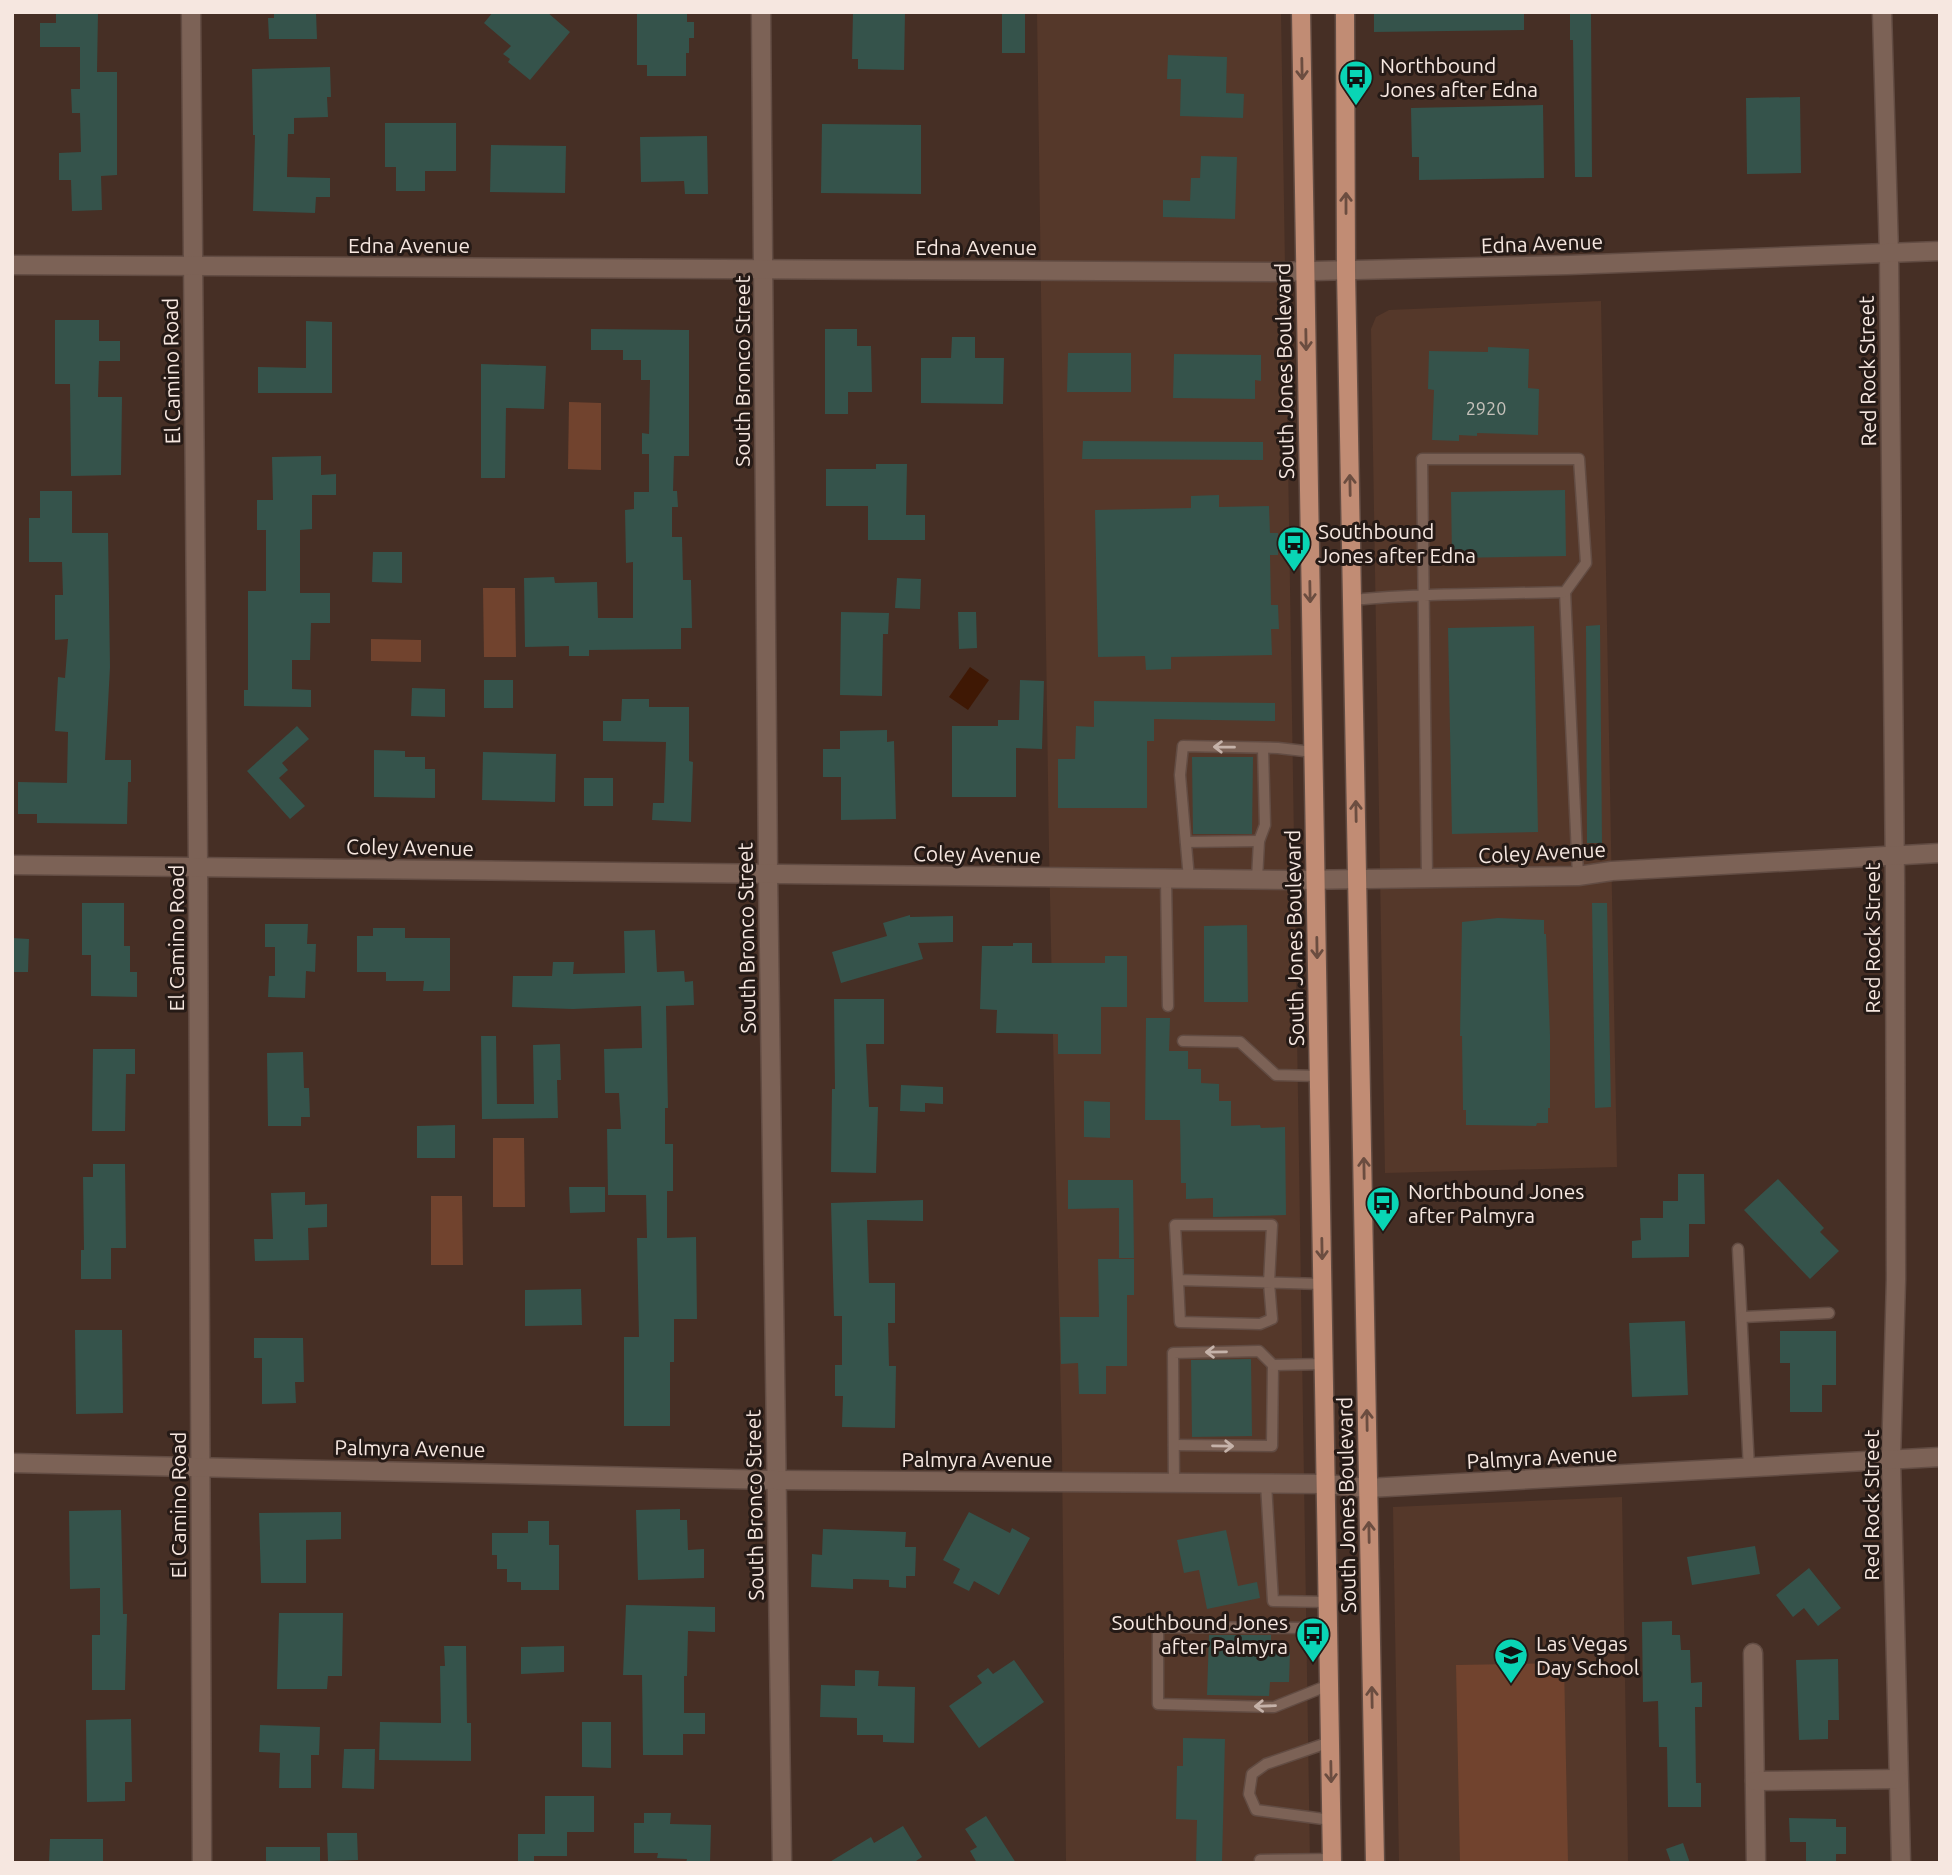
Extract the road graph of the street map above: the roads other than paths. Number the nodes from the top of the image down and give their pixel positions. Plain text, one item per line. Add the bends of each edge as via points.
1 (191, 12) edge
2 (761, 12) edge
3 (1301, 12) edge
4 (1345, 12) edge
5 (1882, 12) edge
6 (1940, 251) edge
7 (1889, 254) junction
8 (12, 265) edge
9 (193, 266) junction
10 (764, 271) junction
11 (1305, 271) junction
12 (1346, 271) junction
13 (1565, 592) junction
14 (1423, 597) junction
15 (1352, 600) junction
16 (1263, 748) junction
17 (1313, 752) junction
18 (1259, 841) junction
19 (1186, 842) junction
20 (1940, 853) edge
21 (1895, 854) junction
22 (12, 864) edge
23 (198, 867) junction
24 (768, 875) junction
25 (1578, 876) junction
26 (1427, 878) junction
27 (1166, 879) junction
28 (1189, 879) junction
29 (1257, 879) junction
30 (1315, 880) junction
31 (1358, 880) junction
32 (1168, 1006) dead end
33 (1183, 1041) dead end
34 (1319, 1076) junction
35 (1738, 1249) dead end
36 (1178, 1280) junction
37 (1269, 1283) junction
38 (1322, 1284) junction
39 (1829, 1313) dead end
40 (1743, 1317) junction
41 (1324, 1364) junction
42 (1273, 1365) junction
43 (1174, 1445) junction
44 (1940, 1457) edge
45 (1891, 1460) junction
46 (12, 1463) edge
47 (201, 1466) junction
48 (1749, 1469) junction
49 (776, 1480) junction
50 (1174, 1483) junction
51 (1326, 1483) junction
52 (1266, 1484) junction
53 (1368, 1488) junction
54 (1328, 1602) junction
55 (1328, 1628) junction
56 (1753, 1653) dead end
57 (1329, 1685) junction
58 (1330, 1742) junction
59 (1898, 1779) junction
60 (1755, 1781) junction
61 (1331, 1820) junction
62 (1332, 1861) edge
63 (202, 1863) edge
64 (782, 1863) edge
65 (1260, 1863) edge
66 (1375, 1863) edge
67 (1756, 1863) edge
68 (1901, 1863) edge

1 - 9 street, El Camino Road
2 - 10 street, South Bronco Street
3 -> 11 main road, South Jones Boulevard
12 -> 4 main road, South Jones Boulevard
5 - 7 street, Red Rock Street
6 - 7 street, Edna Avenue
7 - 12 street, Edna Avenue
7 - 21 street, Red Rock Street
8 - 9 street, Edna Avenue
9 - 10 street, Edna Avenue
9 - 23 street, El Camino Road
10 - 11 street, Edna Avenue
10 - 24 street, South Bronco Street
11 - 12 street, Edna Avenue
11 -> 17 main road, South Jones Boulevard
15 -> 12 main road, South Jones Boulevard
13 - 14 lane
13 - 14 lane via 1586,563 1579,458 1422,459
13 - 25 lane
14 - 15 lane
14 - 26 lane
31 -> 15 main road, South Jones Boulevard
16 - 17 lane
16 - 18 lane via 1265,825
16 -> 19 lane via 1183,746 1180,775
17 - 30 main road, South Jones Boulevard
18 - 19 lane
18 - 29 lane
19 - 28 lane
20 - 21 street, Coley Avenue
21 - 25 street, Coley Avenue
21 - 45 street, Red Rock Street via 1896,1279
22 - 23 street, Coley Avenue
23 - 24 street, Coley Avenue
23 - 47 street, El Camino Road
24 - 27 street, Coley Avenue
24 - 49 street, South Bronco Street
25 - 26 street, Coley Avenue
26 - 31 street, Coley Avenue
27 - 28 street, Coley Avenue
27 - 32 lane
28 - 29 street, Coley Avenue
29 - 30 street, Coley Avenue
30 - 31 street, Coley Avenue
30 -> 34 main road, South Jones Boulevard
53 -> 31 main road, South Jones Boulevard
33 - 34 lane via 1240,1042 1276,1075
34 -> 38 main road, South Jones Boulevard
35 - 40 lane
36 - 37 lane
36 - 37 lane via 1180,1322 1260,1324 1272,1319
36 - 37 lane via 1175,1224 1272,1225
37 - 38 lane
38 - 41 main road, South Jones Boulevard
39 - 40 lane
40 - 48 lane
41 - 42 lane
41 - 51 main road, South Jones Boulevard
43 -> 42 lane via 1272,1446
42 -> 43 lane via 1259,1351 1173,1353
43 - 50 lane
44 - 45 street, Palmyra Avenue
45 - 48 street, Palmyra Avenue
45 - 59 street, Red Rock Street
46 - 47 street, Palmyra Avenue
47 - 49 street, Palmyra Avenue
47 - 63 street, El Camino Road
48 - 53 street, Palmyra Avenue
49 - 50 street, Palmyra Avenue
49 - 64 street, South Bronco Street
50 - 52 street, Palmyra Avenue
51 - 52 street, Palmyra Avenue
51 - 53 street, Palmyra Avenue
51 - 54 main road, South Jones Boulevard
52 - 54 lane via 1273,1601
66 -> 53 main road, South Jones Boulevard
54 - 55 main road, South Jones Boulevard
55 - 57 main road, South Jones Boulevard
57 -> 55 lane via 1274,1707 1158,1704 1158,1627
56 - 60 street
57 - 58 main road, South Jones Boulevard
58 -> 61 main road, South Jones Boulevard
58 - 61 lane via 1266,1763 1252,1774 1249,1794 1256,1810
59 - 60 street
59 - 68 street, Red Rock Street
60 - 67 street
61 - 62 main road, South Jones Boulevard
62 - 65 lane

